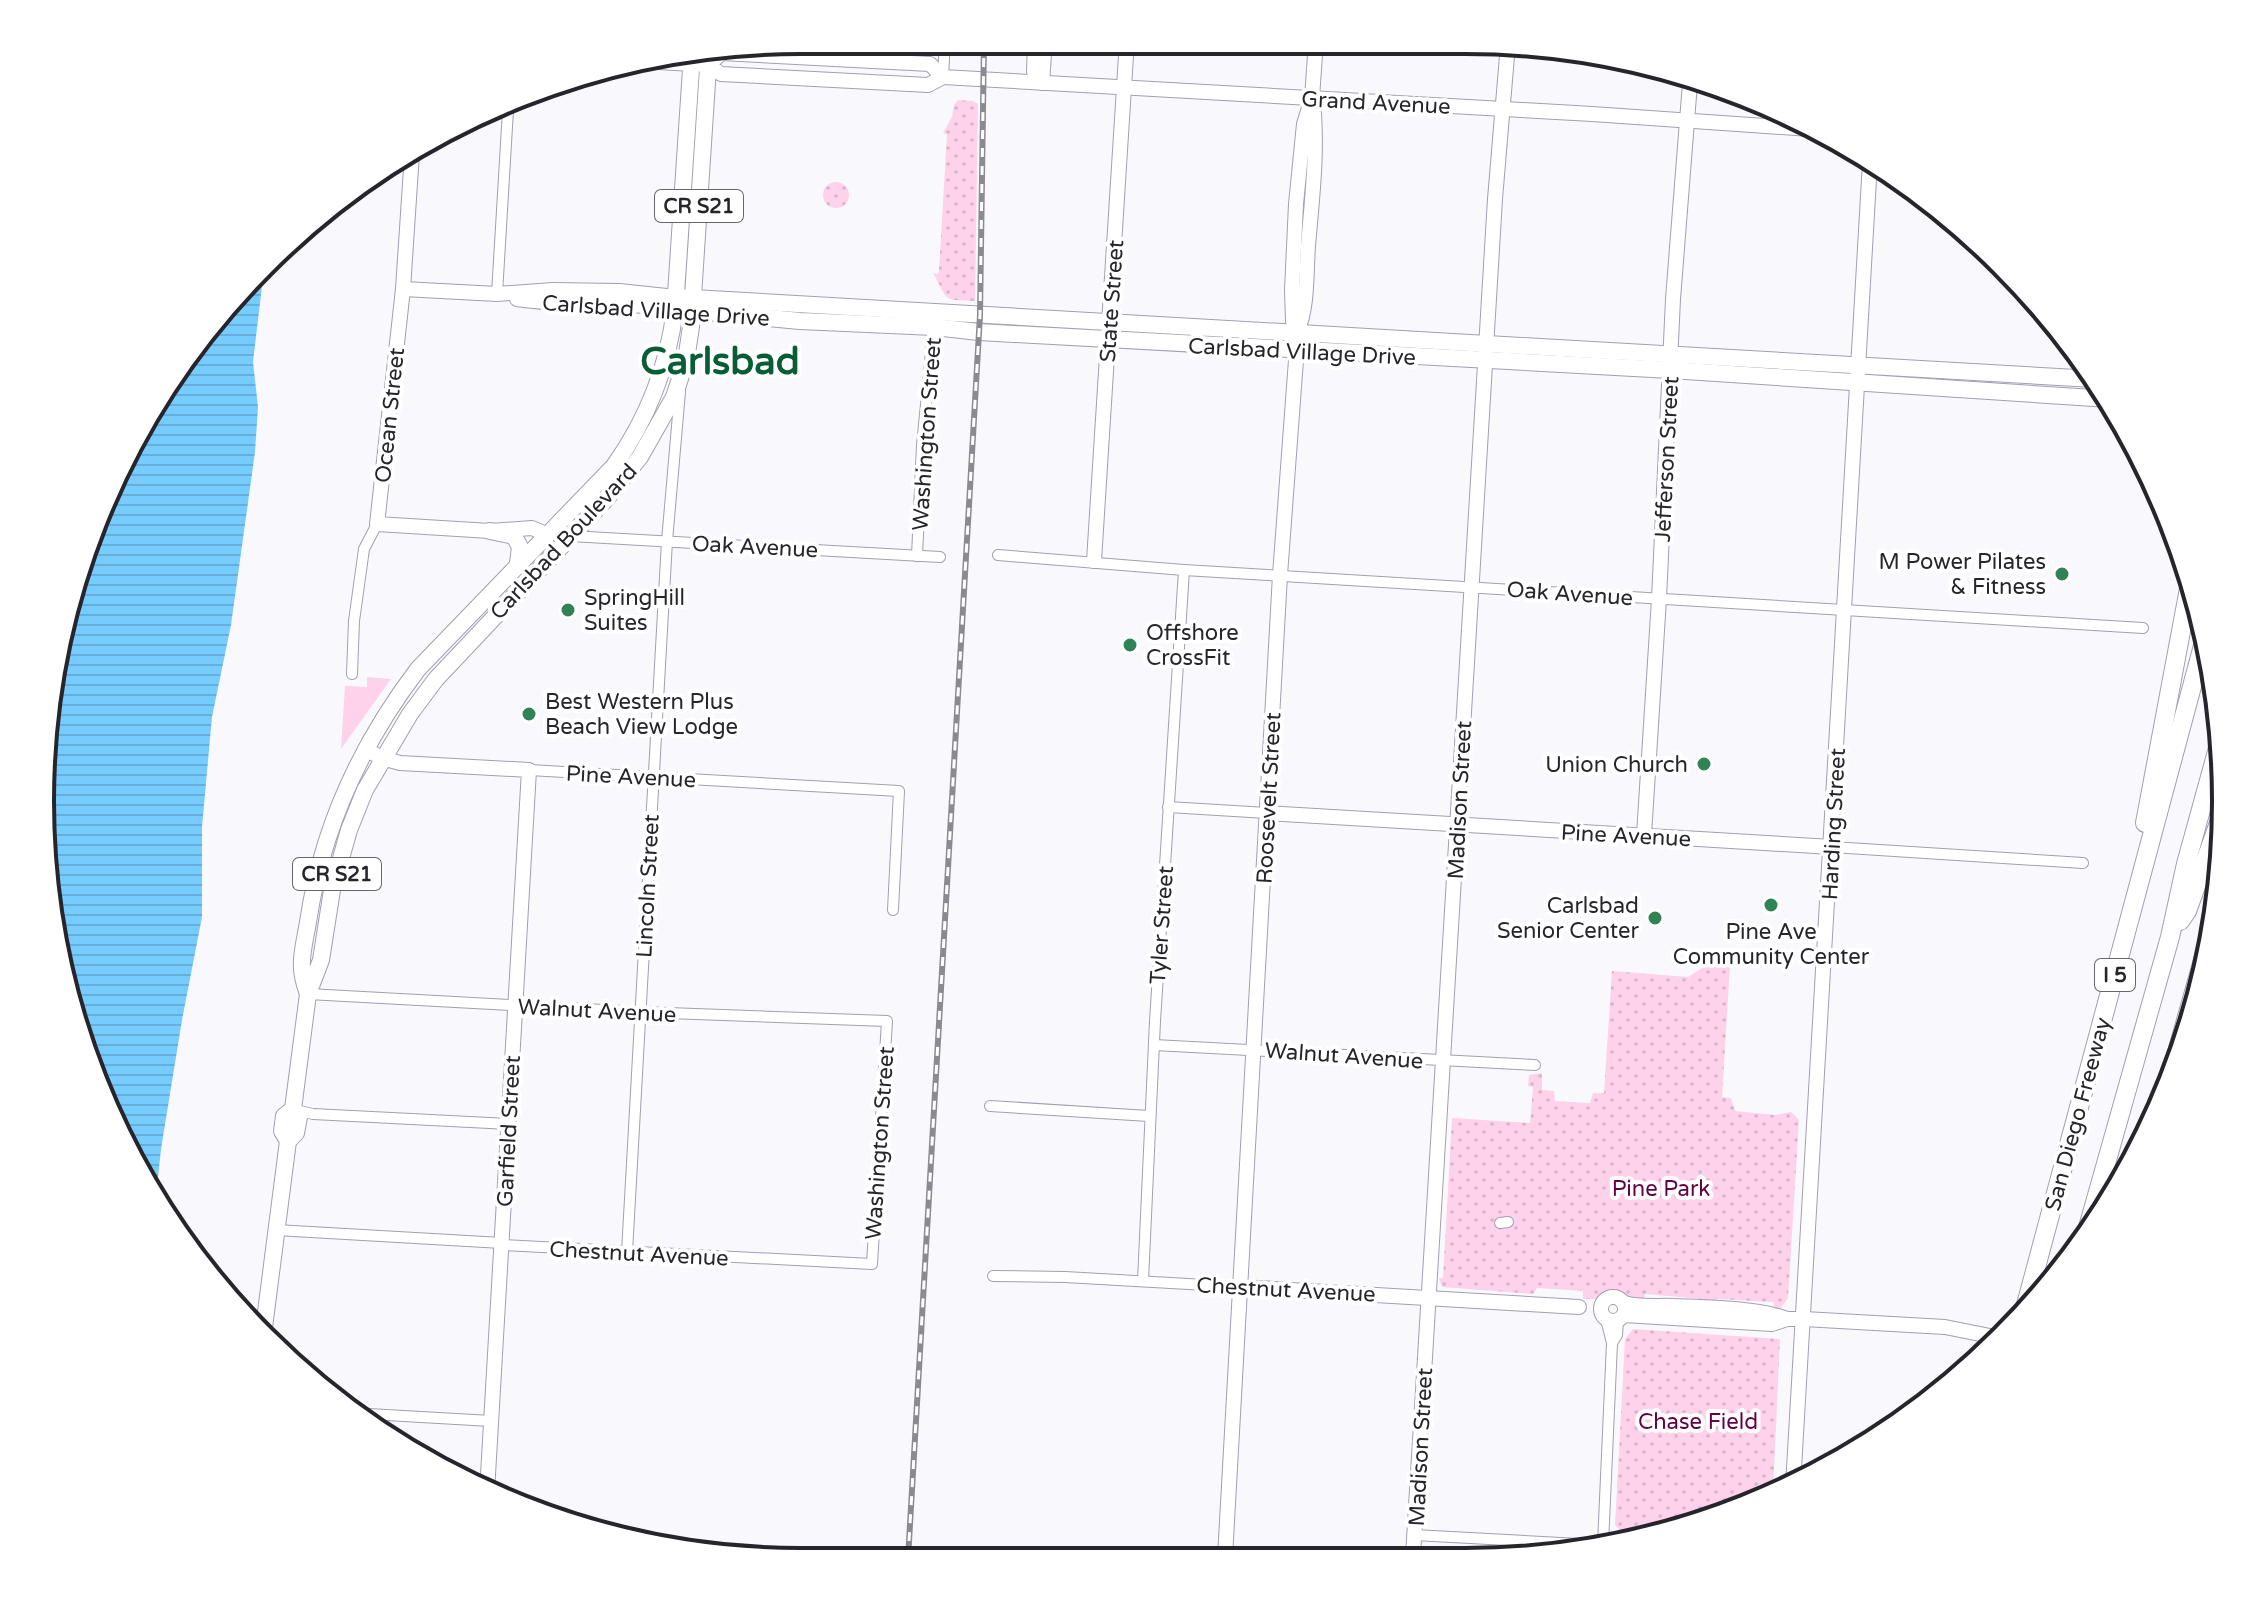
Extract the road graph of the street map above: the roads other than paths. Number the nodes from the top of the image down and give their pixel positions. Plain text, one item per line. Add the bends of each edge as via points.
1 (944, 54) edge
2 (1036, 54) edge
3 (1043, 54) edge
4 (1126, 54) edge
5 (1315, 54) edge
6 (769, 55) edge
7 (1507, 56) edge
8 (702, 60) edge
9 (700, 61) edge
10 (943, 77) junction
11 (1038, 83) junction
12 (1125, 88) junction
13 (1690, 89) edge
14 (1312, 98) junction
15 (1502, 109) junction
16 (508, 114) edge
17 (1688, 121) junction
18 (1787, 128) edge
19 (411, 164) edge
20 (1869, 173) edge
21 (403, 289) junction
22 (497, 294) junction
23 (684, 304) junction
24 (934, 320) junction
25 (1108, 331) junction
26 (1297, 341) junction
27 (1486, 352) junction
28 (1670, 363) junction
29 (1859, 363) junction
30 (2048, 375) junction
31 (681, 377) junction
32 (2080, 377) edge
33 (2082, 380) edge
34 (1859, 383) junction
35 (2022, 393) junction
36 (2058, 395) junction
37 (2093, 398) edge
38 (598, 483) junction
39 (377, 524) junction
40 (490, 531) junction
41 (546, 534) junction
42 (570, 536) junction
43 (667, 541) junction
44 (998, 555) dead end
45 (917, 556) junction
46 (940, 557) dead end
47 (1094, 561) junction
48 (518, 563) junction
49 (1184, 570) junction
50 (1280, 575) junction
51 (524, 585) junction
52 (1471, 587) junction
53 (1659, 599) junction
54 (2186, 605) edge
55 (1846, 610) junction
56 (2143, 628) dead end
57 (2199, 661) edge
58 (352, 674) dead end
59 (365, 749) junction
60 (382, 758) junction
61 (529, 770) junction
62 (2211, 774) edge
63 (654, 777) junction
64 (1168, 807) junction
65 (1267, 813) junction
66 (1458, 825) junction
67 (1644, 835) junction
68 (1832, 847) junction
69 (2210, 847) edge
70 (2083, 863) dead end
71 (893, 910) dead end
72 (2170, 937) junction
73 (2119, 958) junction
74 (308, 994) junction
75 (515, 1006) junction
76 (640, 1012) junction
77 (887, 1021) joint
78 (1154, 1045) junction
79 (1255, 1049) junction
80 (1442, 1061) junction
81 (1535, 1065) dead end
82 (990, 1106) dead end
83 (293, 1109) junction
84 (1149, 1116) junction
85 (509, 1124) junction
86 (2096, 1201) edge
87 (276, 1230) junction
88 (502, 1244) junction
89 (627, 1252) junction
90 (872, 1264) joint
91 (993, 1276) dead end
92 (1143, 1281) junction
93 (1241, 1287) junction
94 (2030, 1291) edge
95 (1428, 1298) junction
96 (1613, 1312) junction
97 (1804, 1319) junction
98 (265, 1321) edge
99 (1987, 1335) edge
100 (375, 1414) edge
101 (491, 1421) junction
102 (1794, 1471) edge
103 (488, 1479) edge
104 (1414, 1535) junction
105 (1601, 1536) edge
106 (1562, 1542) edge
107 (1226, 1548) edge
108 (1413, 1548) edge

1 - 10 street
2 - 11 street
3 - 11 street
4 - 12 street, State Street
5 - 14 street, Roosevelt Street
6 - 10 street, Grand Avenue via 930,64
7 - 15 street, Madison Street
8 - 10 street, Grand Avenue via 721,74 928,85
9 - 23 main road, Carlsbad Boulevard / CR S21
10 - 11 street, Grand Avenue
11 - 12 street, Grand Avenue
12 - 14 street, Grand Avenue
12 - 25 street, State Street
13 - 17 street, Jefferson Street
14 - 15 street, Grand Avenue
14 - 26 street, Roosevelt Street via 1304,124 1296,204 1292,290
15 - 17 street, Grand Avenue
15 - 27 street, Madison Street
16 - 22 street
17 - 18 street, Grand Avenue
17 - 28 street, Jefferson Street
19 - 21 street, Ocean Street
20 - 29 street, Harding Street
21 - 22 street, Carlsbad Village Drive
21 - 39 street, Ocean Street
22 - 23 street, Carlsbad Village Drive via 619,291
23 - 24 main road, Carlsbad Village Drive
23 - 31 main road, Carlsbad Boulevard / CR S21
23 - 38 main road, Carlsbad Boulevard / CR S21 via 655,392 631,441
24 - 25 main road, Carlsbad Village Drive
24 - 45 street, Washington Street
25 - 26 main road, Carlsbad Village Drive
25 - 47 street, State Street
26 - 27 main road, Carlsbad Village Drive
26 - 50 street, Roosevelt Street
27 - 28 main road, Carlsbad Village Drive
27 - 52 street, Madison Street
28 - 29 main road, Carlsbad Village Drive
28 - 34 main road, Carlsbad Village Drive
28 - 53 street, Jefferson Street
29 - 30 main road, Carlsbad Village Drive
29 - 34 street, Harding Street
30 - 32 main road, Carlsbad Village Drive
30 - 35 main road
31 - 42 main road, Carlsbad Boulevard / CR S21 via 640,457
31 - 43 street, Lincoln Street
33 - 36 main road
34 - 35 main road, Carlsbad Village Drive
34 - 55 street, Harding Street
35 - 36 main road, Carlsbad Village Drive
36 - 37 main road, Carlsbad Village Drive
38 - 41 main road, Carlsbad Boulevard / CR S21
38 - 42 main road
39 - 40 street
39 - 58 street, Ocean Street via 364,549
40 - 41 street via 532,528
40 - 48 main road via 514,536 520,547
41 - 48 main road, Carlsbad Boulevard / CR S21
41 - 51 main road via 548,549
42 - 43 street, Oak Avenue
42 - 51 main road, Carlsbad Boulevard / CR S21
43 - 45 street, Oak Avenue
43 - 63 street, Lincoln Street
44 - 47 street, Oak Avenue
45 - 46 street, Oak Avenue
47 - 49 street, Oak Avenue
48 - 59 main road, Carlsbad Boulevard / CR S21 via 418,669
49 - 50 street, Oak Avenue
49 - 64 street, Tyler Street
50 - 52 street, Oak Avenue
50 - 65 street, Roosevelt Street
51 - 60 main road, Carlsbad Boulevard / CR S21 via 436,679
52 - 53 street, Oak Avenue
52 - 66 street, Madison Street
53 - 55 street, Oak Avenue
53 - 67 street, Jefferson Street
54 - 73 highway
55 - 56 street, Oak Avenue
55 - 68 street, Harding Street
57 - 73 highway, San Diego Freeway / I 5
59 - 60 street, Pine Avenue
59 - 74 main road, Carlsbad Boulevard / CR S21 via 338,806 318,869 300,973
60 - 61 street, Pine Avenue
60 - 74 main road, Carlsbad Boulevard / CR S21 via 349,830 321,960
61 - 63 street, Pine Avenue
61 - 75 street, Garfield Street
62 - 72 highway, San Diego Freeway / I 5
63 - 71 street, Pine Avenue via 899,791
63 - 76 street, Lincoln Street
64 - 65 street, Pine Avenue
64 - 78 street, Tyler Street
65 - 66 street, Pine Avenue
65 - 79 street, Roosevelt Street
66 - 67 street, Pine Avenue
66 - 80 street, Madison Street
67 - 68 street, Pine Avenue
68 - 70 street, Pine Avenue
68 - 97 street, Harding Street
69 - 72 highway via 2187,911
72 - 86 highway, San Diego Freeway / I 5
73 - 94 highway, San Diego Freeway / I 5
74 - 75 street, Walnut Avenue
74 - 83 main road, Carlsbad Boulevard / CR S21
75 - 76 street, Walnut Avenue
75 - 85 street, Garfield Street
76 - 77 street, Walnut Avenue
76 - 89 street, Lincoln Street
77 - 90 street, Washington Street
78 - 79 street, Walnut Avenue
78 - 84 street, Tyler Street
79 - 80 street, Walnut Avenue
79 - 93 street, Roosevelt Street
80 - 81 street, Walnut Avenue
80 - 95 street, Madison Street
82 - 84 street
83 - 85 street
83 - 87 main road, Carlsbad Boulevard / CR S21 via 299,1117 288,1141
84 - 92 street, Tyler Street
85 - 88 street, Garfield Street
87 - 88 street, Chestnut Avenue
87 - 98 main road, Carlsbad Boulevard / CR S21
88 - 89 street, Chestnut Avenue
88 - 101 street, Garfield Street
89 - 90 street, Chestnut Avenue
91 - 92 street, Chestnut Avenue
92 - 93 street, Chestnut Avenue
93 - 95 street, Chestnut Avenue
93 - 107 street, Roosevelt Street
95 - 96 street, Chestnut Avenue
95 - 104 street, Madison Street
96 - 97 street, Chestnut Avenue via 1772,1324
96 - 105 street via 1617,1335 1612,1343
97 - 99 street, Chestnut Avenue via 1945,1327
97 - 102 street, Harding Street
100 - 101 street
101 - 103 street, Garfield Street
104 - 106 street
104 - 108 street, Madison Street

